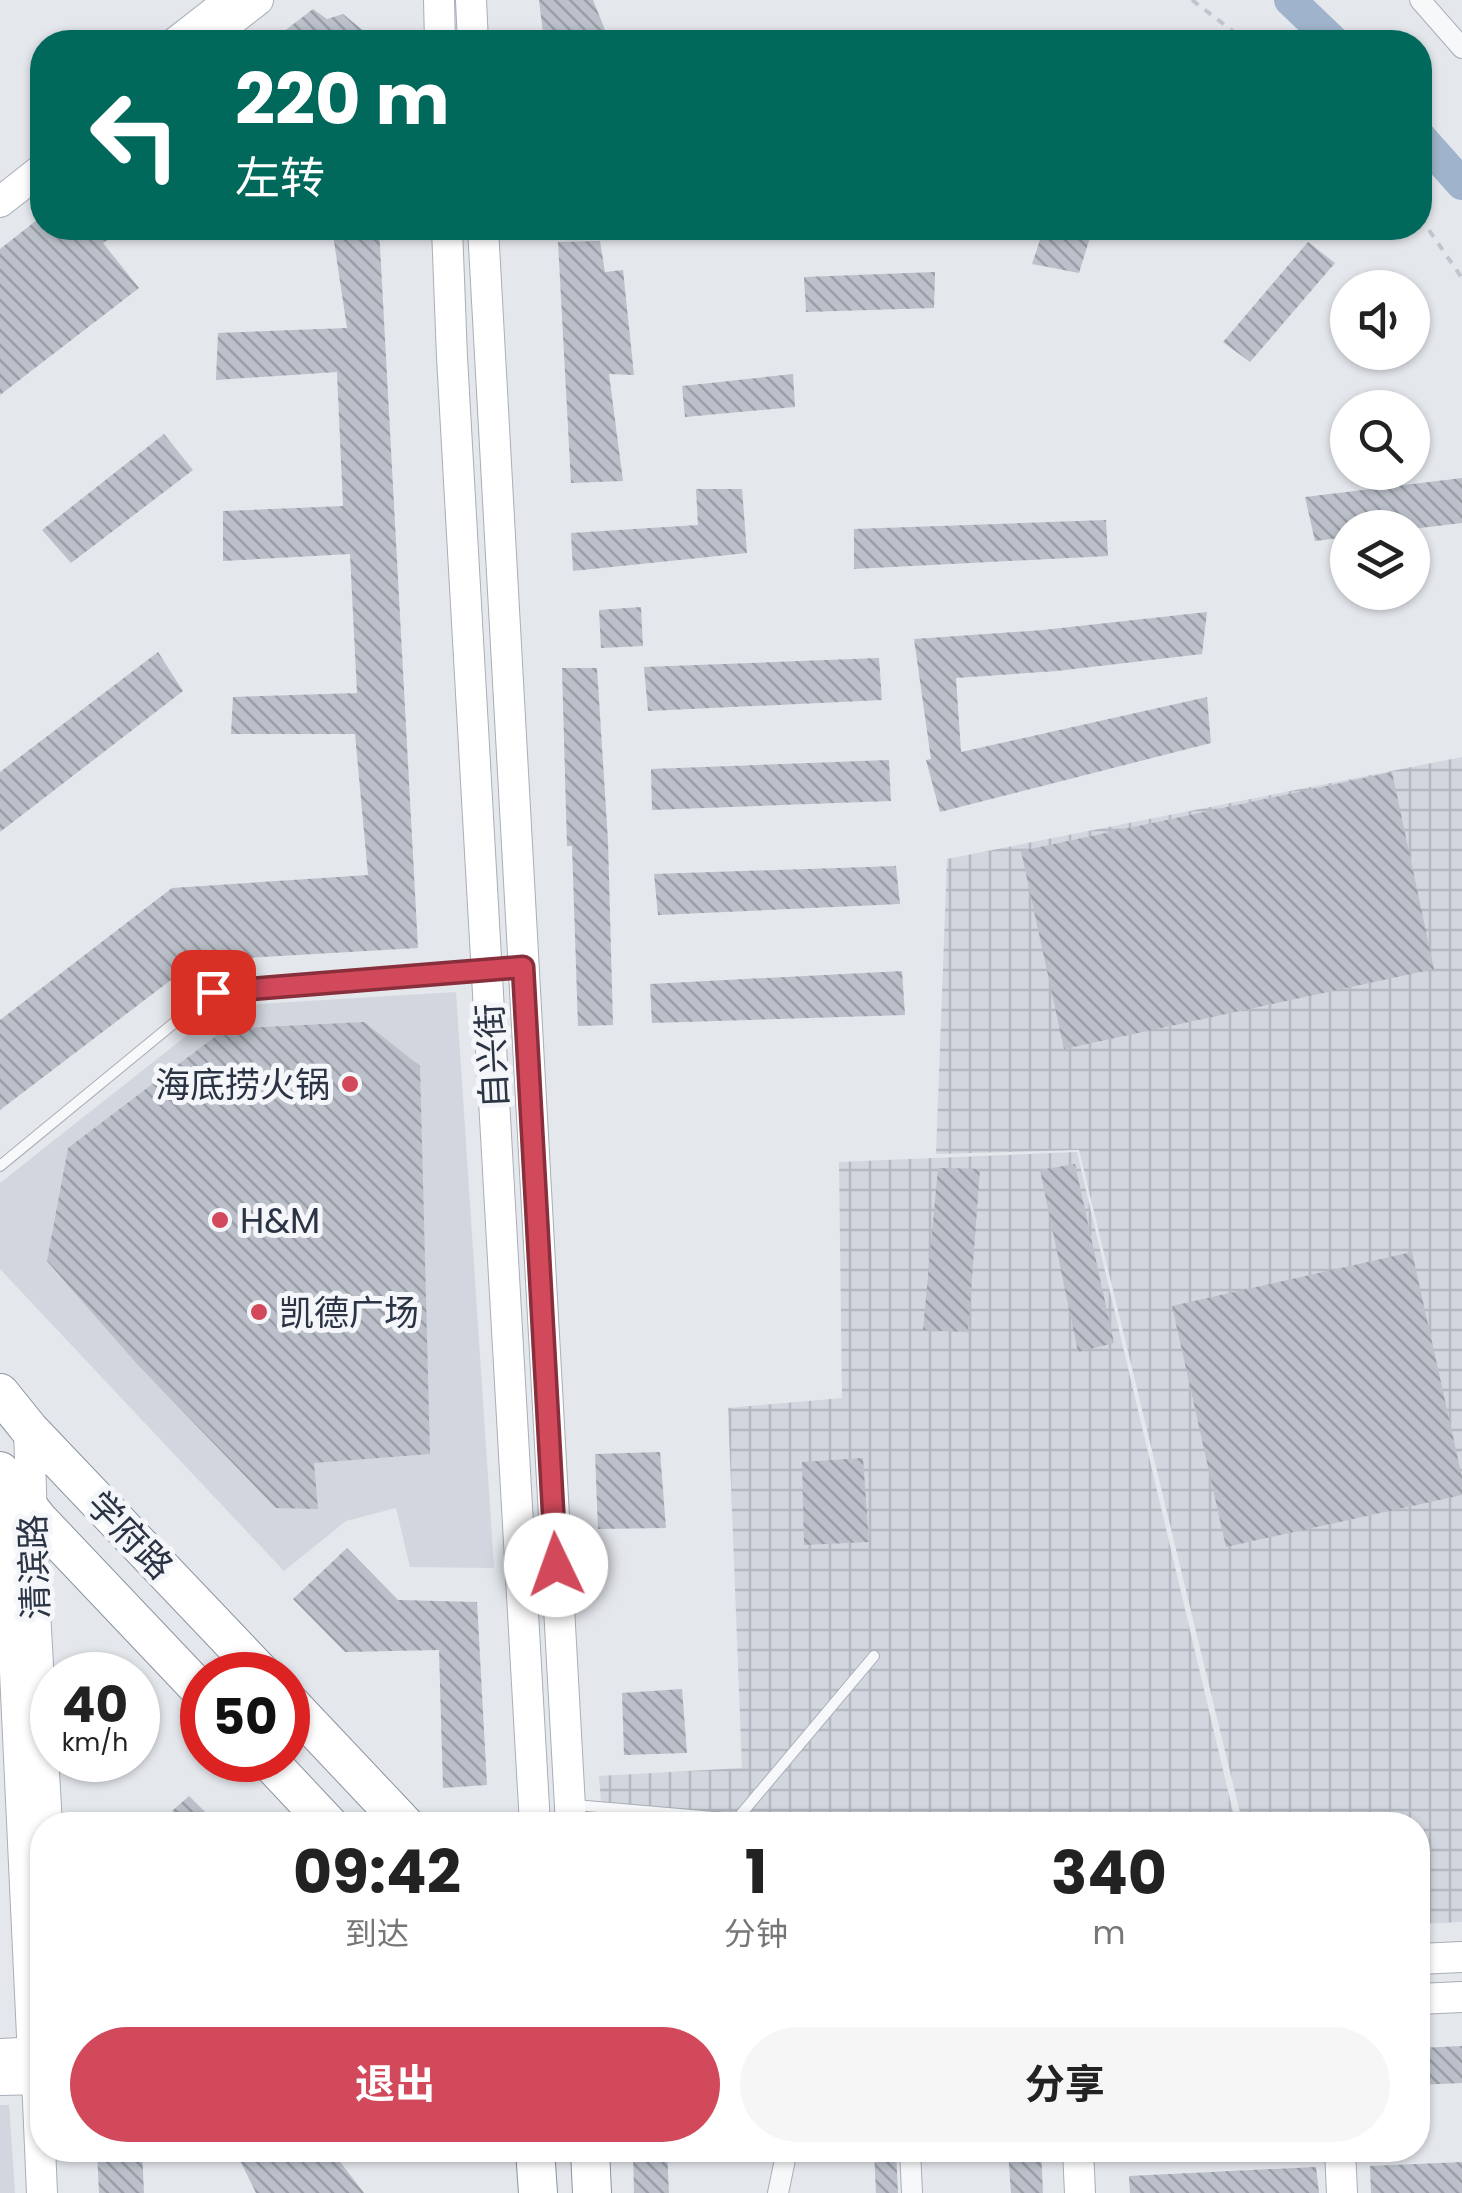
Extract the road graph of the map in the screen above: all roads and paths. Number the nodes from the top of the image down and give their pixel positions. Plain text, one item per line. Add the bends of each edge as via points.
1 (230, 0) edge
2 (258, 0) edge
3 (439, 0) edge
4 (471, 0) edge
5 (1192, 0) edge
6 (1420, 0) edge
7 (191, 30) edge
8 (219, 30) edge
9 (440, 30) edge
10 (472, 30) edge
11 (1231, 30) edge
12 (1462, 48) edge
13 (30, 156) edge
14 (30, 178) edge
15 (0, 180) edge
16 (0, 202) edge
17 (1432, 234) edge
18 (447, 240) edge
19 (484, 240) edge
20 (1462, 278) edge
21 (523, 967) junction
22 (487, 970) junction
23 (0, 1166) edge
24 (0, 1393) edge
25 (29, 1429) junction
26 (3, 1474) edge
27 (32, 1511) junction
28 (6, 1591) edge
29 (240, 1652) edge
30 (874, 1656) dead end
31 (180, 1669) edge
32 (310, 1724) edge
33 (289, 1782) edge
34 (46, 1812) edge
35 (318, 1812) edge
36 (395, 1812) edge
37 (533, 1812) edge
38 (570, 1812) edge
39 (742, 1812) edge
40 (30, 1939) edge
41 (1462, 1957) edge
42 (1430, 1958) edge
43 (1462, 1996) edge
44 (1430, 1998) edge
45 (0, 2037) edge
46 (30, 2051) edge
47 (0, 2054) edge
48 (30, 2055) edge
49 (30, 2060) edge
50 (0, 2080) edge
51 (41, 2162) edge
52 (62, 2162) edge
53 (536, 2162) edge
54 (591, 2162) edge
55 (784, 2162) edge
56 (911, 2162) edge
57 (1079, 2162) edge
58 (1341, 2162) edge
59 (42, 2193) edge
60 (63, 2193) edge
61 (538, 2193) edge
62 (592, 2193) edge
63 (778, 2193) edge
64 (912, 2193) edge
65 (1080, 2193) edge
66 (1342, 2193) edge

1 - 7 main road
2 - 8 main road
3 - 9 main road
4 - 10 main road
5 - 11 path
6 - 12 street
13 - 15 main road
14 - 16 main road
17 - 20 path
18 - 22 main road, 自兴街
19 - 21 main road, 自兴街
21 - 22 lane
21 - 38 main road, 自兴街
22 - 23 lane via 213,992
22 - 37 main road, 自兴街
24 - 25 highway, 学府路
25 - 27 main road, 清滨路
25 - 29 highway, 学府路
26 - 27 highway, 学府路
26 - 28 main road, 清滨路
27 - 31 highway, 学府路
27 - 34 main road, 清滨路
28 - 40 main road, 清滨路
30 - 39 lane
32 - 36 highway
33 - 35 highway
41 - 42 main road
43 - 44 main road
45 - 46 main road
47 - 48 main road
49 - 50 main road
51 - 59 main road, 清滨路
52 - 60 main road
53 - 61 highway
54 - 62 highway
55 - 63 street
56 - 64 street
57 - 65 main road
58 - 66 main road

